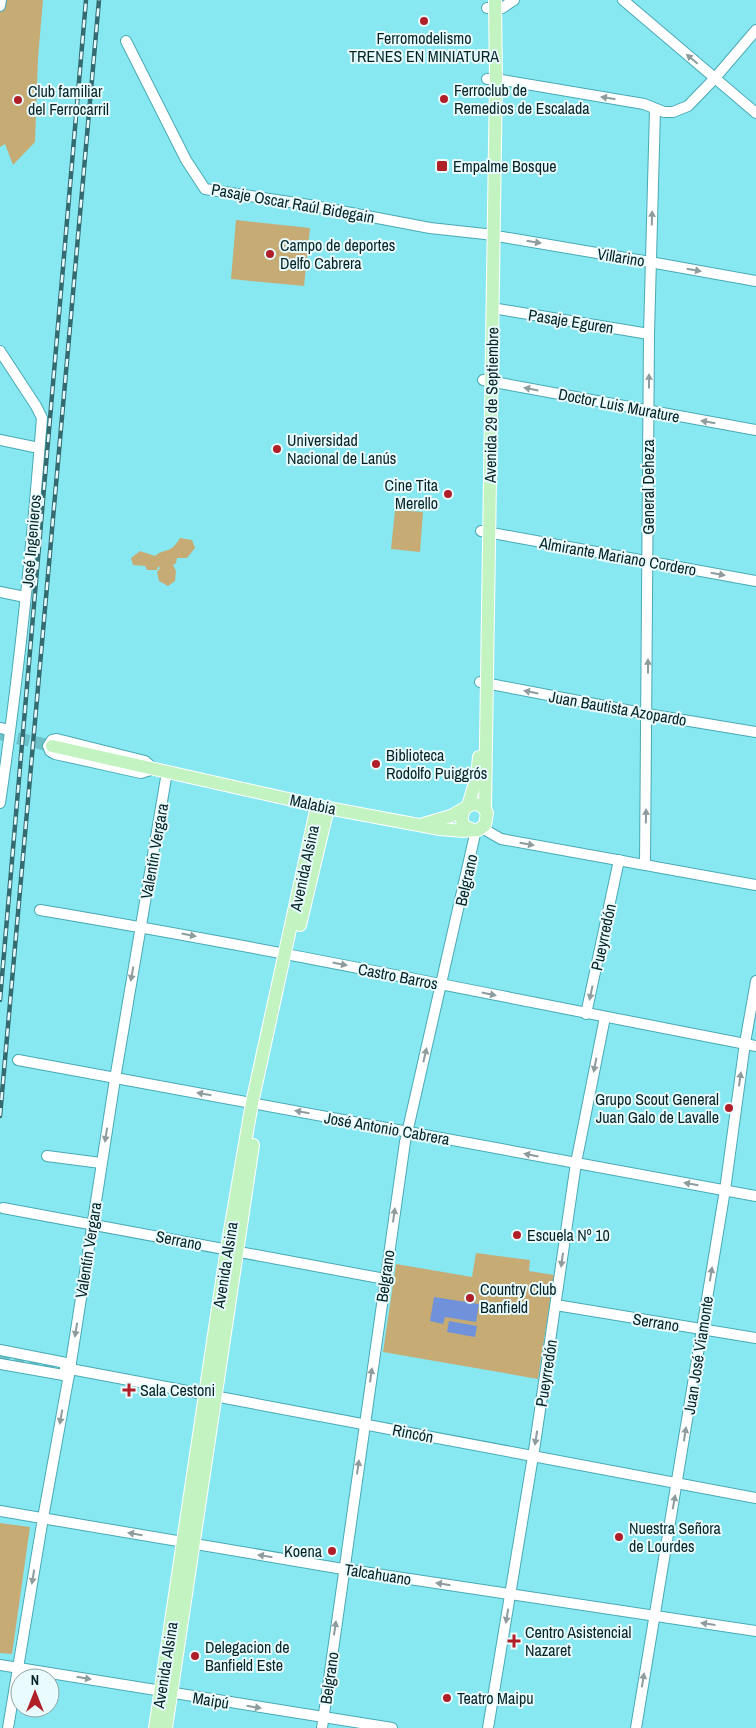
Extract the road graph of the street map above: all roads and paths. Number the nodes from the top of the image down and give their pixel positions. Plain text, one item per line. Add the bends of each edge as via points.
1 (1, 0) edge
2 (514, 0) edge
3 (623, 0) edge
4 (491, 4) edge
5 (0, 6) edge
6 (756, 30) edge
7 (126, 41) dead end
8 (715, 78) junction
9 (491, 79) junction
10 (655, 109) junction
11 (756, 113) edge
12 (489, 235) junction
13 (650, 262) junction
14 (756, 281) edge
15 (492, 308) junction
16 (649, 334) junction
17 (0, 351) edge
18 (486, 380) junction
19 (649, 412) junction
20 (756, 430) edge
21 (0, 440) edge
22 (39, 448) junction
23 (485, 532) junction
24 (648, 562) junction
25 (756, 581) edge
26 (0, 592) edge
27 (25, 597) junction
28 (484, 683) junction
29 (647, 714) junction
30 (5, 729) edge
31 (756, 732) edge
32 (5, 742) edge
33 (52, 746) tunnel mouth
34 (160, 771) junction
35 (0, 803) edge
36 (322, 807) junction
37 (466, 807) junction
38 (486, 810) junction
39 (421, 824) junction
40 (477, 829) junction
41 (619, 860) junction
42 (645, 865) junction
43 (756, 886) edge
44 (40, 910) dead end
45 (141, 926) junction
46 (288, 954) junction
47 (756, 981) edge
48 (442, 984) junction
49 (586, 1014) junction
50 (605, 1018) junction
51 (745, 1044) junction
52 (756, 1046) edge
53 (18, 1060) dead end
54 (114, 1079) junction
55 (256, 1103) junction
56 (407, 1131) junction
57 (47, 1156) dead end
58 (101, 1163) junction
59 (576, 1163) junction
60 (725, 1190) junction
61 (756, 1196) edge
62 (3, 1208) dead end
63 (92, 1223) junction
64 (232, 1250) junction
65 (384, 1279) junction
66 (556, 1305) junction
67 (702, 1330) junction
68 (756, 1338) edge
69 (0, 1350) edge
70 (0, 1364) edge
71 (69, 1369) junction
72 (210, 1395) junction
73 (365, 1424) junction
74 (533, 1456) junction
75 (677, 1482) junction
76 (756, 1498) edge
77 (0, 1511) edge
78 (43, 1518) junction
79 (188, 1543) junction
80 (343, 1569) junction
81 (510, 1594) junction
82 (653, 1616) junction
83 (756, 1631) edge
84 (0, 1665) edge
85 (19, 1667) junction
86 (166, 1692) junction
87 (322, 1723) edge
88 (8, 1728) edge
89 (155, 1728) edge
90 (166, 1728) edge
91 (392, 1728) edge
92 (488, 1728) edge
93 (636, 1728) edge

1 - 5 street
2 - 4 street via 506,6
8 -> 3 street
4 - 9 main road, Avenida 29 de Septiembre
6 - 8 street
7 - 12 street, Pasaje Oscar Raúl Bidegain via 186,160 205,189 430,228
8 - 10 street via 688,106 673,112
8 - 11 street
10 -> 9 street via 644,104
9 - 12 main road, Avenida 29 de Septiembre
13 -> 10 street, General Deheza
12 -> 13 street, Villarino
12 - 15 main road, Avenida 29 de Septiembre
12 - 18 main road, Avenida 29 de Septiembre
13 -> 14 street, Villarino
13 - 16 street, General Deheza
15 - 16 street, Pasaje Eguren
15 - 18 main road, Avenida 29 de Septiembre
19 -> 16 street, General Deheza
17 - 22 street, José Ingenieros via 40,412
19 -> 18 street, Doctor Luis Murature
18 - 23 main road, Avenida 29 de Septiembre
20 -> 19 street, Doctor Luis Murature
19 - 24 street, General Deheza
21 - 22 street
22 - 27 street, José Ingenieros
23 - 24 street, Almirante Mariano Cordero
23 - 28 main road, Avenida 29 de Septiembre
24 -> 25 street, Almirante Mariano Cordero
29 -> 24 street, General Deheza
26 - 27 street
27 - 30 street, José Ingenieros
29 -> 28 street, Juan Bautista Azopardo
28 - 37 main road, Avenida 29 de Septiembre via 479,767
28 - 38 main road, Avenida 29 de Septiembre
29 - 31 street, Juan Bautista Azopardo
42 -> 29 street, General Deheza
30 - 32 street, José Ingenieros
32 - 35 street, José Ingenieros
33 - 34 main road, Malabia
34 - 34 street, Malabia via 145,761 57,739 48,746 54,754 141,773
34 - 36 main road, Malabia
34 - 45 street, Valentín Vergara
36 - 39 main road, Malabia
36 - 46 main road, Avenida Alsina
37 - 38 main road via 478,804
37 - 39 main road via 444,818
37 - 40 main road via 462,812 464,826
38 - 40 main road via 488,817
39 - 40 main road, Malabia via 455,831
40 -> 41 street, Malabia via 501,839
40 - 48 street, Belgrano
41 - 42 street, Malabia
41 -> 49 street, Pueyrredón
42 - 43 street, Malabia
44 - 45 street, Castro Barros
45 -> 46 street, Castro Barros
45 -> 54 street, Valentín Vergara
46 -> 48 street, Castro Barros
46 - 55 main road, Avenida Alsina
47 - 51 street, Juan José Viamonte
48 -> 49 street, Castro Barros
56 -> 48 street, Belgrano
49 - 50 street, Castro Barros
50 - 51 street, Castro Barros
50 -> 59 street, Pueyrredón
51 - 52 street, Castro Barros
60 -> 51 street, Juan José Viamonte
53 - 54 street, José Antonio Cabrera
55 -> 54 street, José Antonio Cabrera
54 -> 58 street, Valentín Vergara
56 -> 55 street, José Antonio Cabrera
55 - 64 main road, Avenida Alsina
59 -> 56 street, José Antonio Cabrera
65 -> 56 street, Belgrano
57 - 58 street
58 - 63 street, Valentín Vergara
60 -> 59 street, José Antonio Cabrera
59 -> 66 street, Pueyrredón
60 - 61 street, José Antonio Cabrera
67 -> 60 street, Juan José Viamonte
62 - 63 street, Serrano
63 - 64 street, Serrano
63 -> 71 street, Valentín Vergara
64 - 65 street, Serrano
64 - 72 main road, Avenida Alsina
73 -> 65 street, Belgrano
66 - 67 street, Serrano
66 -> 74 street, Pueyrredón
67 - 68 street, Serrano
75 -> 67 street, Juan José Viamonte
69 - 71 street
70 - 71 street
71 - 72 street, Rincón
71 -> 78 street, Valentín Vergara
72 - 73 street, Rincón
72 - 79 main road, Avenida Alsina
73 - 74 street, Rincón
80 -> 73 street, Belgrano
74 - 75 street, Rincón
74 - 81 street, Pueyrredón
75 - 76 street, Rincón
82 -> 75 street, Juan José Viamonte
77 - 78 street, Talcahuano
79 -> 78 street, Talcahuano
78 -> 85 street, Valentín Vergara
80 -> 79 street, Talcahuano
79 - 86 main road, Avenida Alsina
81 -> 80 street, Talcahuano
87 -> 80 street, Belgrano
81 - 82 street, Talcahuano
81 -> 92 street, Pueyrredón
83 -> 82 street, Talcahuano
93 -> 82 street, Juan José Viamonte
84 - 85 street, Maipú
85 -> 86 street, Maipú
85 - 88 street, Valentín Vergara
86 -> 87 street, Maipú
86 - 89 main road, Avenida Alsina
86 - 90 main road, Avenida Alsina
87 - 91 street, Maipú

